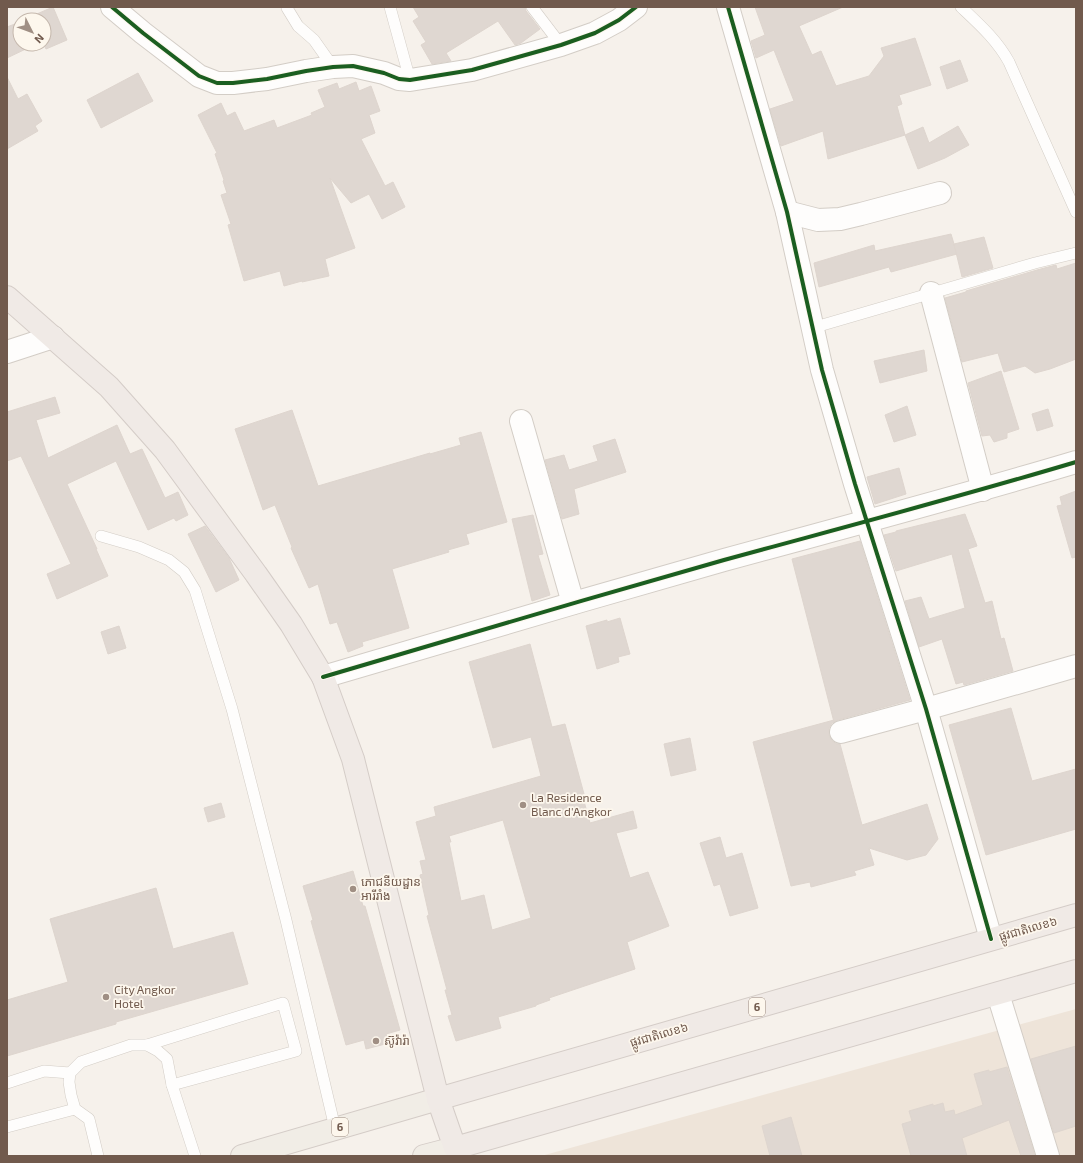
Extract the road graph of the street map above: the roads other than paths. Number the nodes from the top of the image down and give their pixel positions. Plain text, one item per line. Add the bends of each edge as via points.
1 (112, 7) edge
2 (390, 7) edge
3 (532, 7) edge
4 (636, 7) edge
5 (728, 7) edge
6 (961, 7) edge
7 (287, 8) edge
8 (561, 45) junction
9 (333, 67) junction
10 (410, 80) junction
11 (940, 193) dead end
12 (787, 212) junction
13 (1076, 212) edge
14 (1076, 252) edge
15 (931, 293) junction
16 (7, 297) edge
17 (812, 328) junction
18 (53, 337) junction
19 (7, 352) edge
20 (521, 421) dead end
21 (1076, 462) edge
22 (983, 490) junction
23 (866, 520) junction
24 (101, 536) dead end
25 (573, 603) junction
26 (1076, 666) edge
27 (323, 677) junction
28 (926, 709) junction
29 (841, 732) dead end
30 (1076, 915) edge
31 (991, 939) junction
32 (1076, 971) edge
33 (998, 994) junction
34 (147, 1045) junction
35 (70, 1073) junction
36 (7, 1083) edge
37 (172, 1085) junction
38 (438, 1099) junction
39 (75, 1109) junction
40 (7, 1127) edge
41 (335, 1128) junction
42 (455, 1148) junction
43 (98, 1156) edge
44 (195, 1156) edge
45 (242, 1156) edge
46 (424, 1156) edge
47 (1048, 1156) edge

1 - 9 street via 199,76 217,83 267,79
2 - 10 lane
3 - 8 lane
4 - 8 street via 620,20 595,33
5 - 12 street
6 - 13 lane via 1003,51
7 - 9 lane via 298,26 314,40
8 - 10 street via 472,70
9 - 10 street via 353,66
11 - 12 street via 840,219 818,220
12 - 17 street
14 - 15 lane
15 - 17 lane
15 - 22 street
16 - 18 highway
17 - 23 street via 828,393
18 - 19 street
18 - 27 highway via 109,387 165,450 256,574
20 - 25 street
21 - 22 street
22 - 23 street
23 - 25 street
23 - 28 street
24 - 41 lane via 139,547 169,560 184,572 195,590 236,724
25 - 27 street
26 - 28 street
27 - 38 highway via 353,759
28 - 29 street
28 - 31 street
30 - 31 highway, ផ្លូវជាតិលេខ៦ / 6
31 - 38 highway, ផ្លូវជាតិលេខ៦ / 6
32 - 33 highway
33 - 42 highway
33 - 47 street
34 - 35 lane via 131,1045 81,1062
34 - 37 lane via 167,1059
34 - 37 lane via 283,1003 296,1051
35 - 36 lane via 44,1071
35 - 39 lane via 69,1082
37 - 44 lane
38 - 41 main road, ផ្លូវជាតិលេខ៦ / 6
38 - 42 highway
39 - 40 lane
39 - 43 lane via 89,1119
41 - 45 main road, ផ្លូវជាតិលេខ៦ / 6
42 - 46 main road

